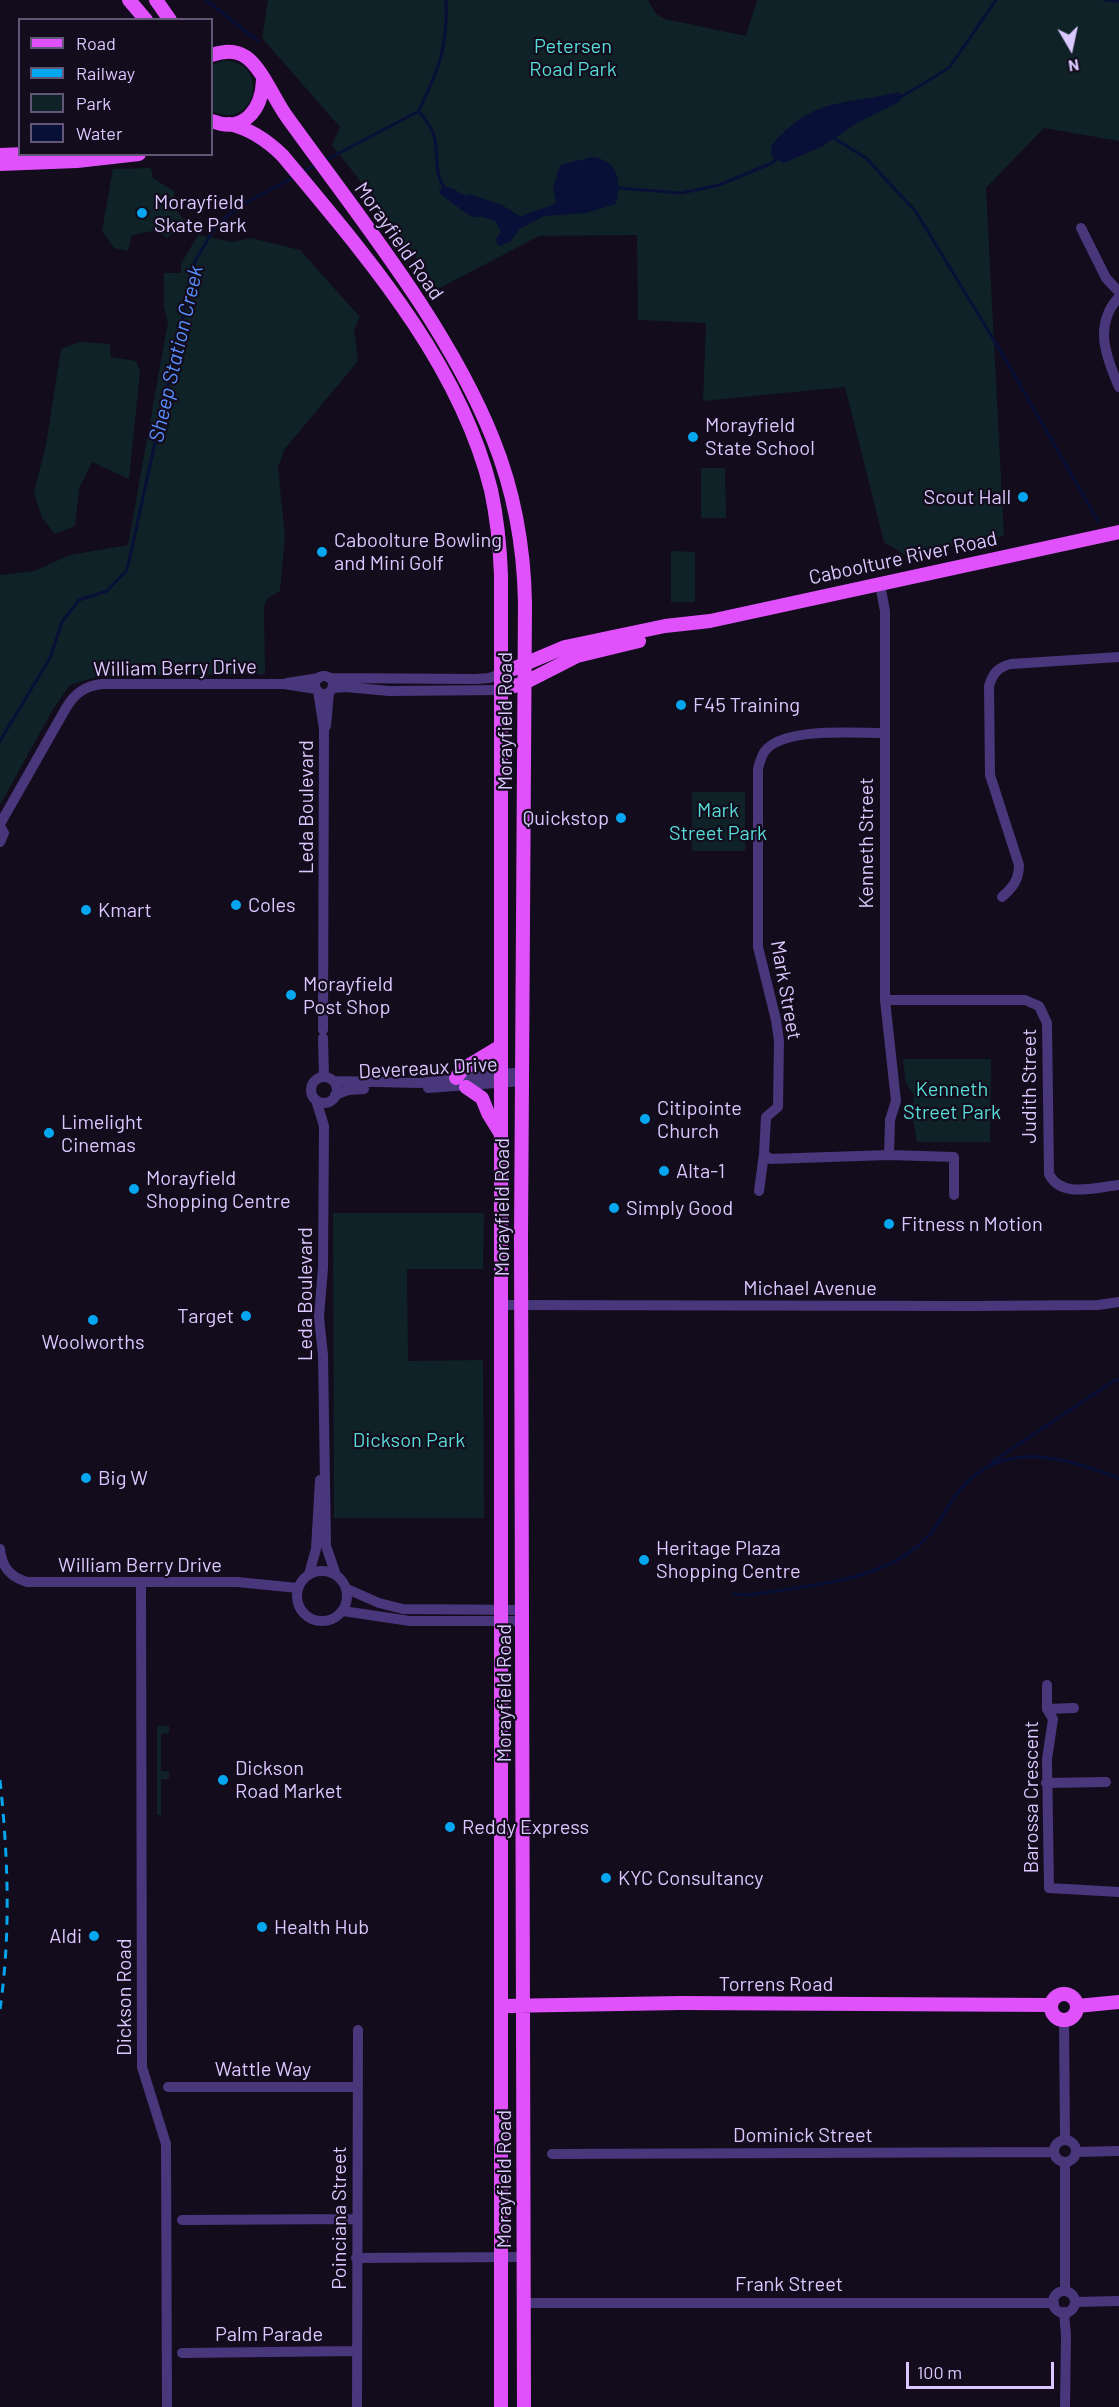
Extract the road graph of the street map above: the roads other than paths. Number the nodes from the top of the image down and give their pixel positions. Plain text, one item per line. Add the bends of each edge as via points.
1 (129, 0) edge
2 (156, 0) edge
3 (144, 18) edge
4 (169, 18) edge
5 (215, 52) edge
6 (263, 80) junction
7 (219, 124) edge
8 (0, 154) edge
9 (18, 154) edge
10 (111, 156) edge
11 (0, 164) edge
12 (1081, 228) dead end
13 (1119, 292) edge
14 (1119, 297) edge
15 (1119, 387) edge
16 (1119, 532) edge
17 (880, 584) junction
18 (695, 624) junction
19 (1119, 657) edge
20 (524, 664) junction
21 (501, 674) junction
22 (524, 683) junction
23 (324, 686) junction
24 (501, 690) junction
25 (884, 733) junction
26 (0, 825) edge
27 (0, 842) edge
28 (1002, 897) dead end
29 (885, 1000) junction
30 (501, 1046) junction
31 (523, 1077) junction
32 (501, 1078) junction
33 (329, 1079) junction
34 (461, 1083) junction
35 (332, 1098) junction
36 (316, 1100) junction
37 (324, 1126) junction
38 (501, 1134) junction
39 (764, 1154) junction
40 (889, 1155) junction
41 (1119, 1185) edge
42 (759, 1191) dead end
43 (954, 1195) dead end
44 (1119, 1302) edge
45 (501, 1305) junction
46 (521, 1305) junction
47 (324, 1462) junction
48 (0, 1549) edge
49 (309, 1574) junction
50 (336, 1575) junction
51 (141, 1583) junction
52 (298, 1588) junction
53 (347, 1589) junction
54 (343, 1611) junction
55 (500, 1616) junction
56 (523, 1616) junction
57 (1047, 1685) dead end
58 (1047, 1708) junction
59 (1074, 1708) dead end
60 (1106, 1782) dead end
61 (1046, 1783) junction
62 (1119, 1892) edge
63 (1119, 2002) edge
64 (1051, 2005) junction
65 (501, 2006) junction
66 (523, 2006) junction
67 (1077, 2006) junction
68 (1064, 2020) junction
69 (358, 2030) dead end
70 (168, 2087) dead end
71 (358, 2087) junction
72 (1065, 2140) junction
73 (1119, 2151) edge
74 (1054, 2152) junction
75 (1076, 2152) junction
76 (552, 2154) dead end
77 (1065, 2162) junction
78 (356, 2219) junction
79 (182, 2220) dead end
80 (501, 2257) junction
81 (524, 2257) junction
82 (356, 2258) junction
83 (1065, 2291) junction
84 (1119, 2301) edge
85 (1054, 2302) junction
86 (1075, 2302) junction
87 (524, 2303) junction
88 (1064, 2312) junction
89 (357, 2351) junction
90 (182, 2352) dead end
91 (167, 2407) edge
92 (357, 2407) edge
93 (501, 2407) edge
94 (524, 2407) edge
95 (1065, 2407) edge

1 - 3 main road
2 - 4 main road
5 - 6 main road, Morayfield Road via 247,58
6 - 7 main road via 256,110 241,122
6 - 20 main road, Morayfield Road via 434,327 494,440 522,548
7 - 21 main road, Morayfield Road via 251,131 283,156 365,256 407,315 447,382 477,446 491,490 499,541
8 - 9 main road
10 - 11 main road
12 - 13 street via 1106,278
14 - 15 street via 1103,327 1103,342
16 - 17 main road, Caboolture River Road
17 - 18 main road, Caboolture River Road
17 - 25 street, Kenneth Street via 885,611
18 - 20 main road, Caboolture River Road via 665,626 574,645
18 - 22 main road, Caboolture River Road via 667,635 577,656
19 - 28 street via 1011,664 991,678 990,776 1020,865 1015,885
20 - 21 main road, Caboolture River Road
20 - 22 main road, Morayfield Road
21 - 23 street, William Berry Drive via 476,679
21 - 24 main road, Morayfield Road
22 - 24 main road, Caboolture River Road
22 - 31 main road, Morayfield Road
23 - 24 street, William Berry Drive via 389,691
23 - 26 street, William Berry Drive via 102,684 84,688 66,708
23 - 33 street, Leda Boulevard via 327,722 323,1034
24 - 30 main road, Morayfield Road
25 - 29 street, Kenneth Street
25 - 39 street, Mark Street via 802,735 776,742 760,759 759,947 779,1041 778,1107 766,1117
26 - 27 street via 4,833
29 - 40 street, Kenneth Street via 896,1101 890,1120
29 - 41 street, Judith Street via 1025,1000 1039,1006 1047,1023 1049,1174 1059,1187 1068,1190
30 - 32 main road, Morayfield Road
30 - 34 main road via 463,1069
31 - 32 street, Devereaux Drive
31 - 46 main road, Morayfield Road
32 - 34 street, Devereaux Drive
32 - 38 main road, Morayfield Road
33 - 34 street, Devereaux Drive
33 - 35 street via 337,1088
33 - 36 street via 316,1079 311,1086
34 - 35 street, Devereaux Drive via 355,1089
34 - 38 main road via 482,1098
35 - 36 street via 323,1103
35 - 37 street, Leda Boulevard
36 - 37 street, Leda Boulevard
37 - 47 street, Leda Boulevard via 319,1317
38 - 45 main road, Morayfield Road
39 - 40 street via 770,1159
39 - 42 street
40 - 43 street via 954,1157
44 - 46 street, Michael Avenue via 972,1306
45 - 46 street, Michael Avenue
45 - 55 main road, Morayfield Road
46 - 56 main road, Morayfield Road
47 - 49 street, Leda Boulevard via 317,1501 316,1548
47 - 50 street, Leda Boulevard via 326,1546
48 - 51 street, William Berry Drive via 7,1571 24,1581
49 - 50 street via 323,1571
49 - 52 street
50 - 53 street
51 - 52 street, William Berry Drive via 237,1582
51 - 91 street, Dickson Road via 142,2067 166,2144
52 - 54 street via 301,1610 313,1619 329,1620
53 - 54 street
53 - 55 street via 403,1609
54 - 55 street via 410,1621
55 - 56 street
55 - 65 main road, Morayfield Road
56 - 66 main road, Morayfield Road
57 - 58 street, Barossa Crescent
58 - 59 street, Barossa Crescent
58 - 61 street, Barossa Crescent via 1053,1727
60 - 61 street
61 - 62 street, Barossa Crescent via 1049,1888
63 - 67 main road
64 - 66 main road, Torrens Road
64 - 67 main road via 1055,1997 1063,1994 1074,1998
64 - 68 main road via 1056,2017
65 - 66 main road, Torrens Road
65 - 80 main road, Morayfield Road
66 - 81 main road, Morayfield Road
67 - 68 main road via 1072,2017
68 - 72 street
69 - 71 street, Poinciana Street
70 - 71 street, Wattle Way
71 - 78 street, Poinciana Street
72 - 74 street via 1057,2143
72 - 75 street via 1074,2144
73 - 75 street
74 - 76 street, Dominick Street
74 - 77 street
75 - 77 street via 1072,2160
77 - 83 street
78 - 79 street
78 - 82 street, Poinciana Street
80 - 81 street
80 - 82 street
80 - 93 main road, Morayfield Road
81 - 87 main road, Morayfield Road
82 - 89 street, Poinciana Street
83 - 85 street via 1058,2293
83 - 86 street
84 - 86 street
85 - 87 street, Frank Street
85 - 88 street
86 - 88 street via 1071,2310
87 - 94 main road, Morayfield Road
88 - 95 street
89 - 90 street, Palm Parade
89 - 92 street, Poinciana Street

